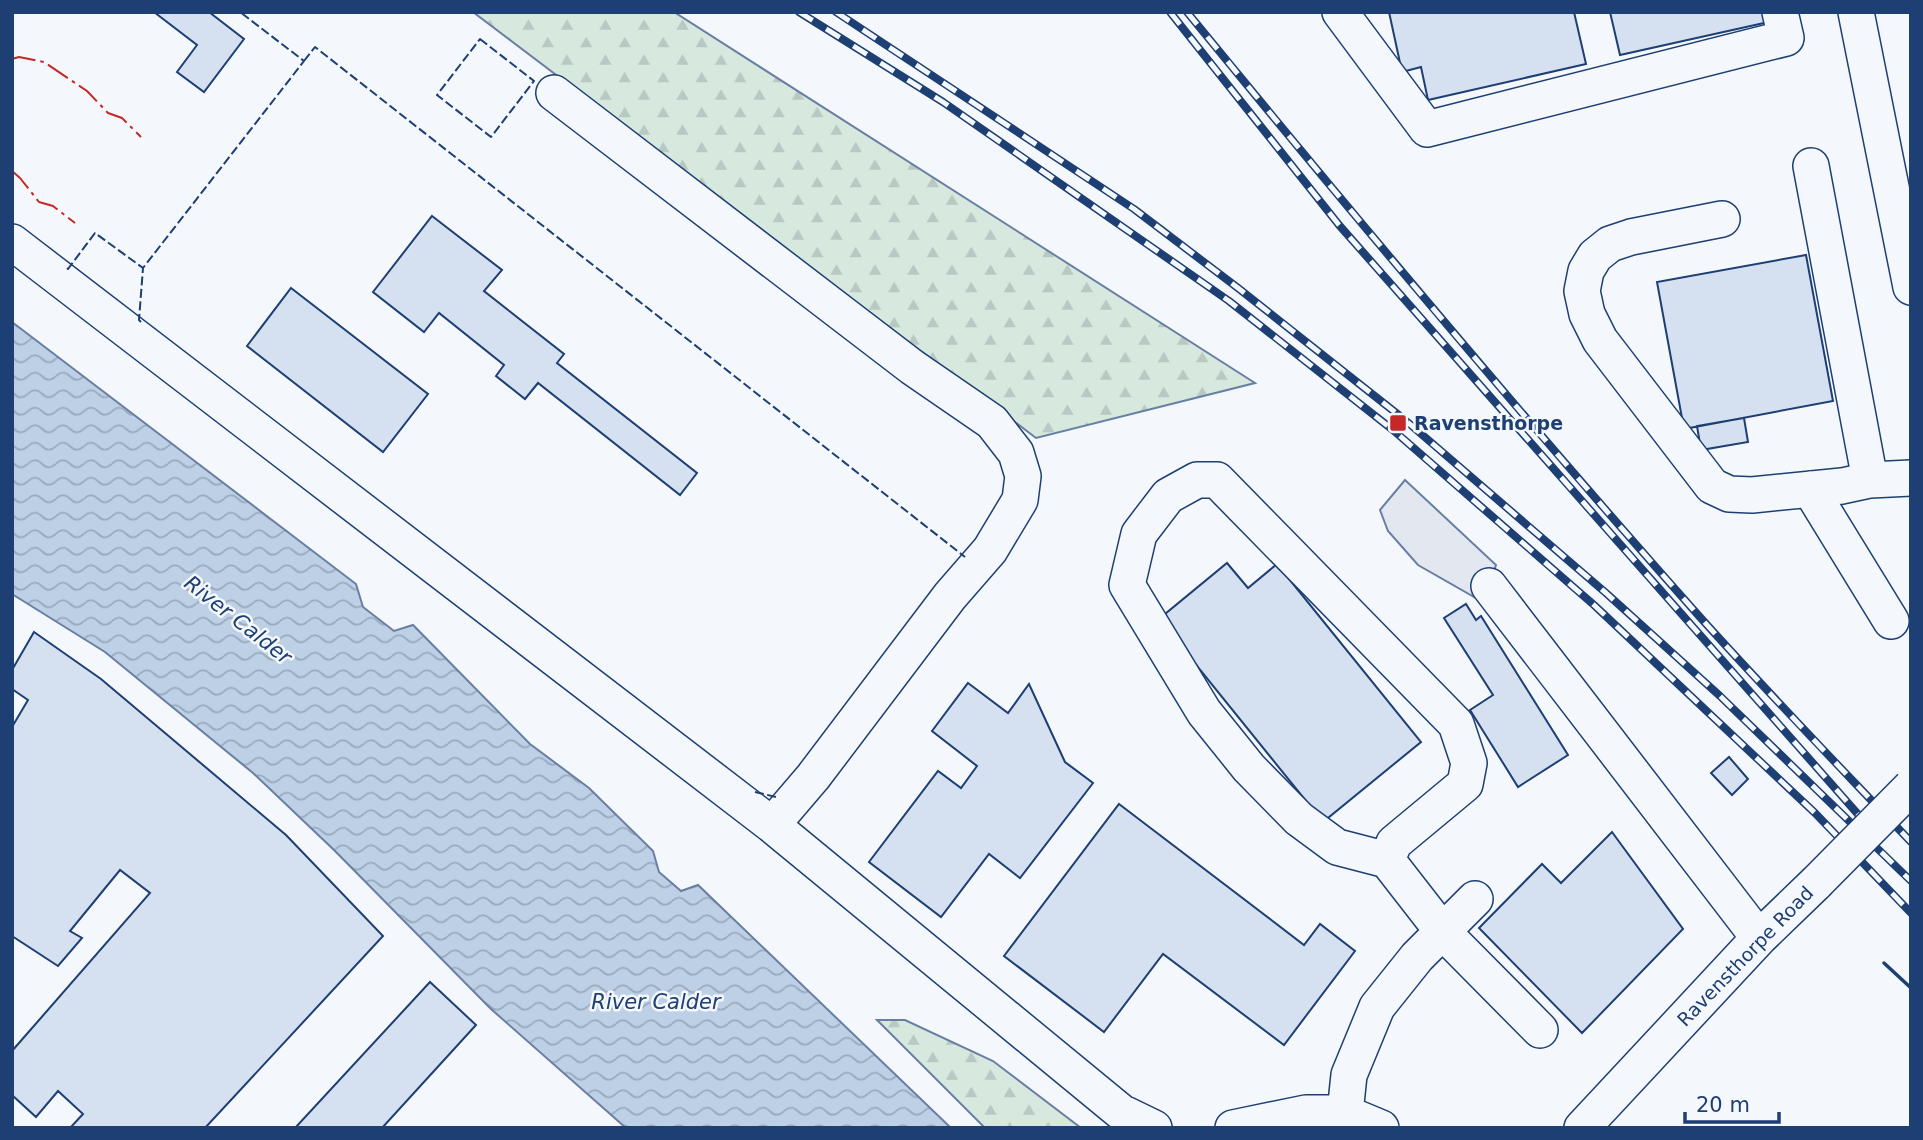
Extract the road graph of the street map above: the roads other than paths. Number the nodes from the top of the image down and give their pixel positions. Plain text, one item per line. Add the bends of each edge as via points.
1 (1340, 12) edge
2 (1780, 12) edge
3 (1856, 12) edge
4 (554, 93) dead end
5 (1811, 166) dead end
6 (1722, 219) dead end
7 (12, 242) edge
8 (1911, 287) edge
9 (1911, 478) edge
10 (1870, 480) junction
11 (1810, 489) junction
12 (1489, 586) dead end
13 (1891, 621) dead end
14 (1911, 787) edge
15 (772, 825) junction
16 (1387, 860) junction
17 (1475, 899) dead end
18 (1443, 932) junction
19 (1759, 938) junction
20 (1539, 1030) dead end
21 (1345, 1113) junction
22 (1154, 1128) edge
23 (1233, 1128) edge
24 (1381, 1128) edge
25 (1582, 1128) edge

1 - 2 street via 1427,129 1786,38
3 - 8 street
4 - 15 street via 912,367 992,422 1016,453 1023,476 1020,500 990,550
5 - 10 street
6 - 11 street via 1610,244 1586,271 1582,291 1587,314 1600,340 1712,486 1741,495
7 - 15 street
9 - 10 street
10 - 11 street
11 - 13 street
12 - 19 street
14 - 19 street, Ravensthorpe Road, bridge
15 - 22 street via 1121,1112
16 - 16 street via 1394,843 1465,784 1469,763 1456,724 1217,480 1196,480 1168,496 1139,534 1127,585 1204,712 1249,768 1299,819 1337,847
16 - 18 street
17 - 18 street
18 - 20 street
18 - 21 street via 1377,1007 1349,1075
19 - 25 street, Ravensthorpe Road
21 - 23 street via 1306,1113
21 - 24 street

